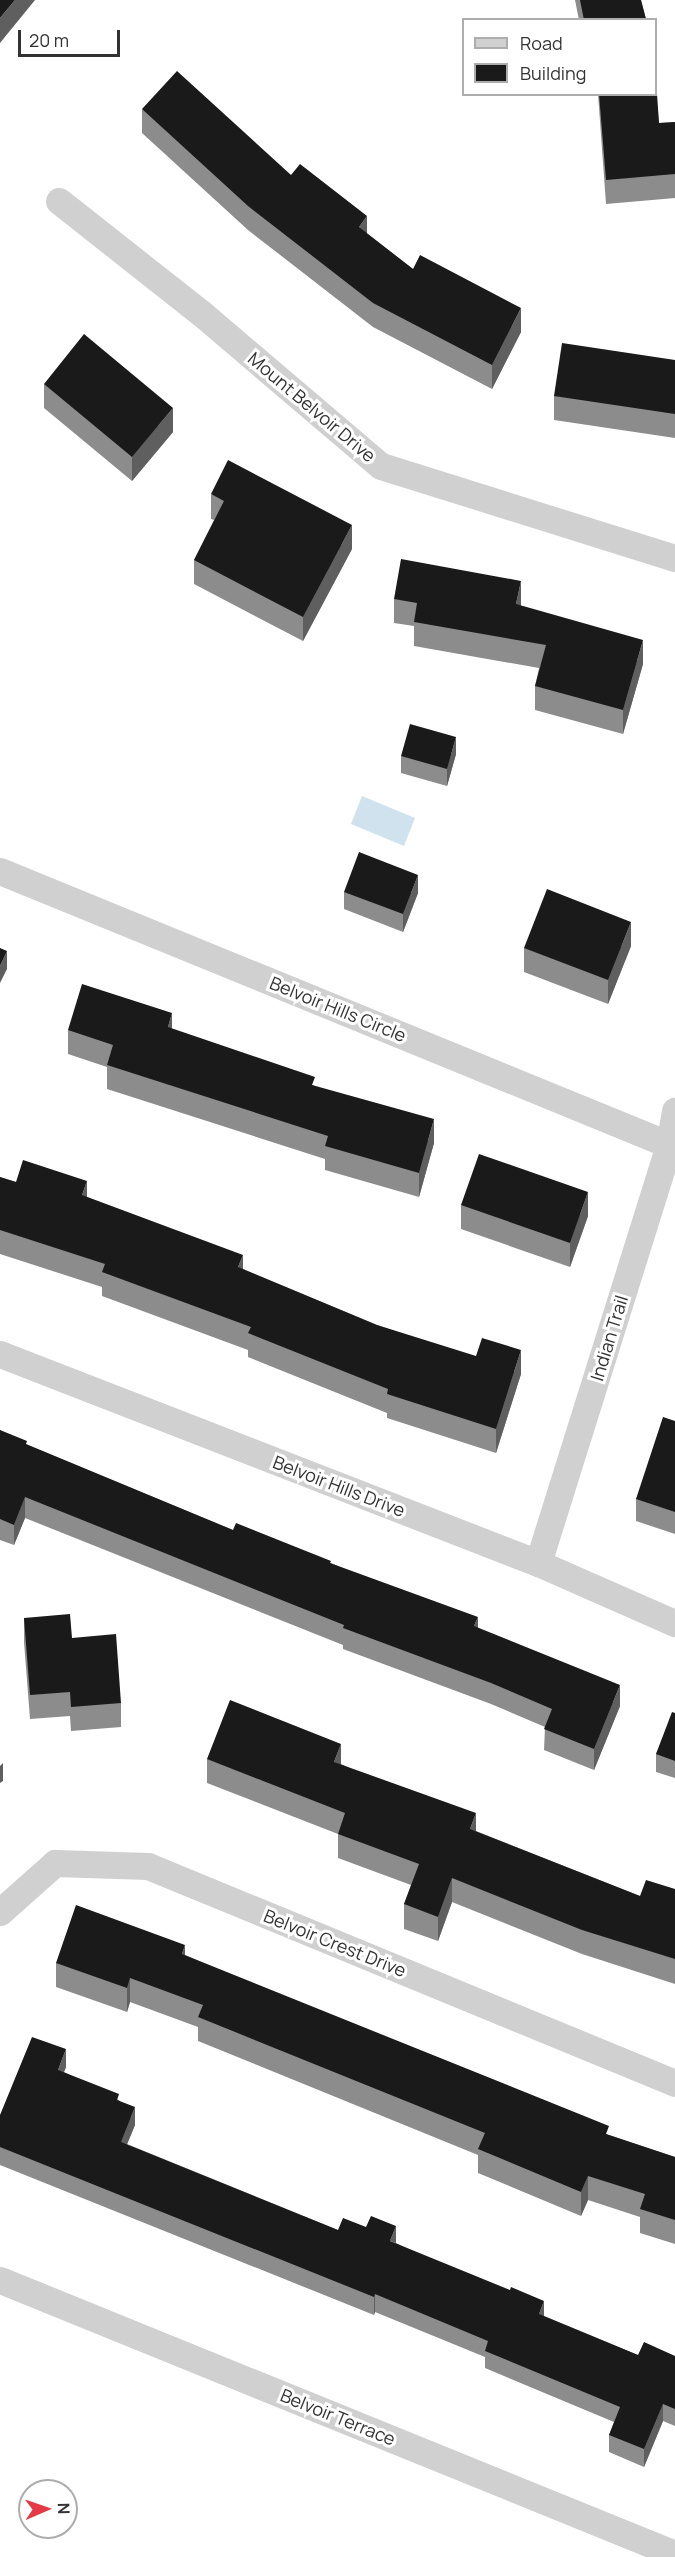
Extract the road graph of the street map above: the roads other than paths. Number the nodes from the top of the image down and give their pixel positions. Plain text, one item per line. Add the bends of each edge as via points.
1 (59, 201) dead end
2 (675, 558) edge
3 (0, 871) edge
4 (675, 1111) edge
5 (672, 1146) edge
6 (0, 1354) edge
7 (538, 1563) junction
8 (675, 1623) edge
9 (0, 1912) edge
10 (675, 2083) edge
11 (0, 2280) edge
12 (675, 2554) edge

1 - 2 street, Mount Belvoir Drive via 201,313 381,466
3 - 5 street, Belvoir Hills Circle
4 - 5 street, Indian Trail
5 - 7 street, Indian Trail
6 - 7 street, Belvoir Hills Drive
7 - 8 street, Belvoir Hills Drive
9 - 10 street, Belvoir Crest Drive via 56,1863 148,1866
11 - 12 street, Belvoir Terrace

